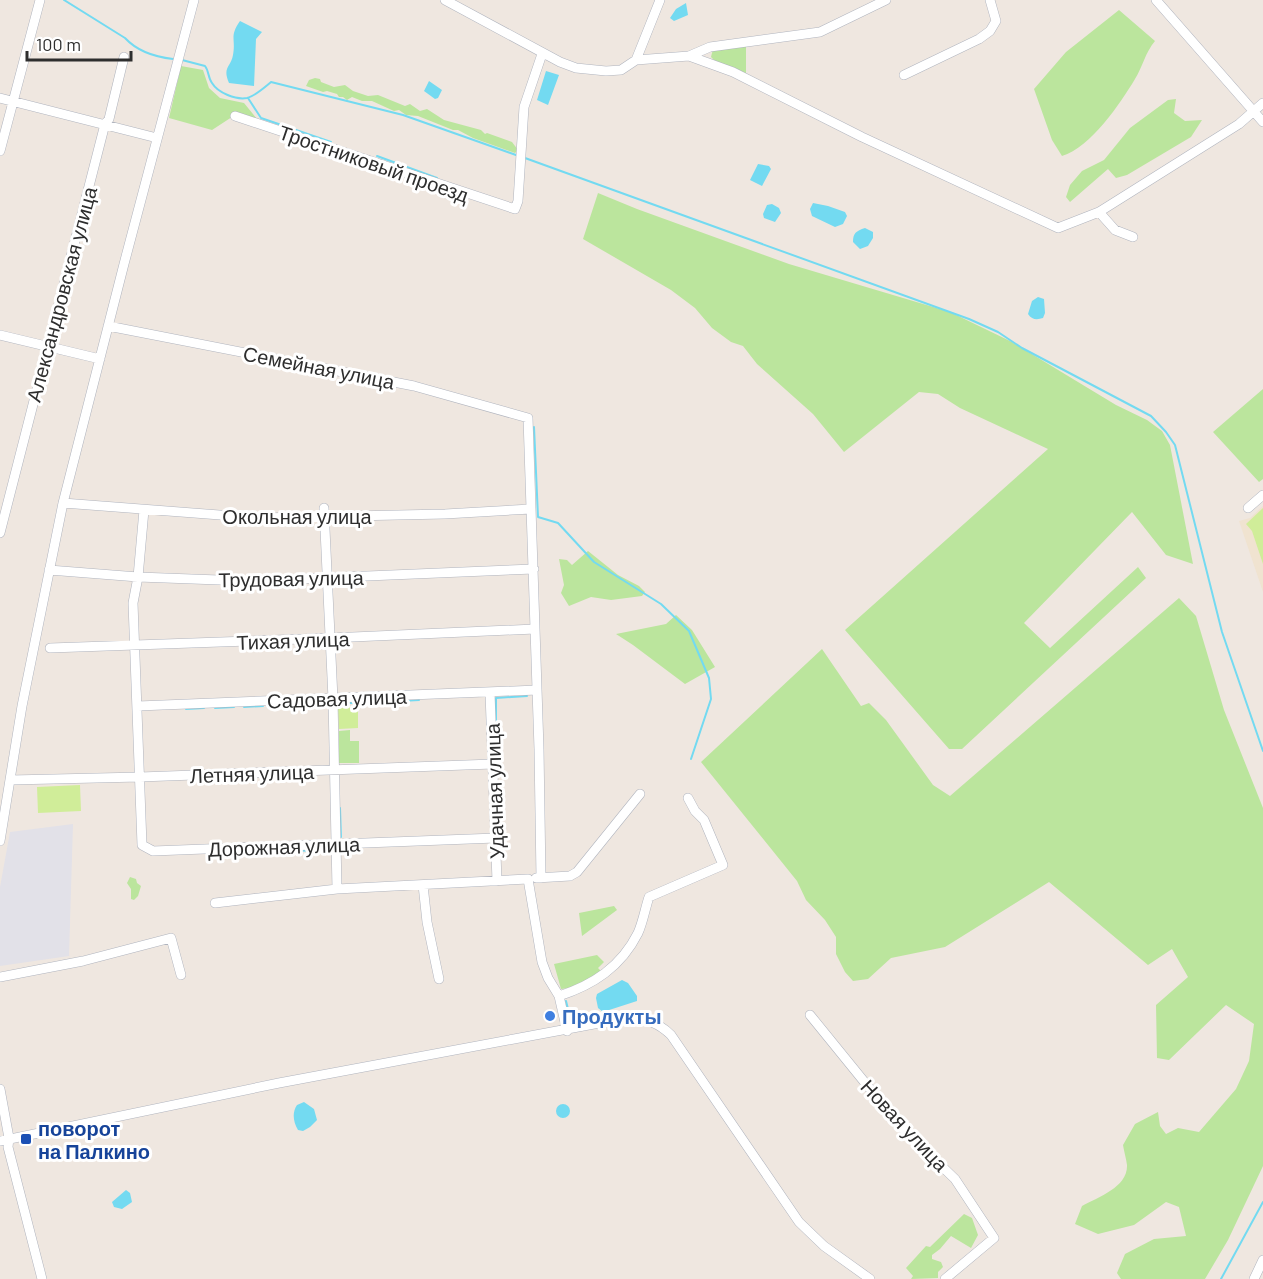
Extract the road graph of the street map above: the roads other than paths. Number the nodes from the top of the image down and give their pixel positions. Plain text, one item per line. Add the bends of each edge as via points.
1 (40, 0) edge
2 (194, 0) edge
3 (445, 0) edge
4 (660, 0) edge
5 (886, 0) edge
6 (990, 0) edge
7 (1156, 0) edge
8 (542, 54) junction
9 (689, 56) junction
10 (124, 57) dead end
11 (636, 60) junction
12 (904, 75) dead end
13 (0, 98) edge
14 (13, 102) junction
15 (1263, 103) edge
16 (1255, 112) junction
17 (235, 116) dead end
18 (1263, 122) edge
19 (105, 124) junction
20 (158, 138) junction
21 (0, 151) edge
22 (1099, 212) junction
23 (1133, 237) dead end
24 (108, 326) junction
25 (0, 335) edge
26 (46, 347) junction
27 (100, 359) junction
28 (1263, 495) edge
29 (63, 503) junction
30 (1248, 508) dead end
31 (531, 509) junction
32 (144, 510) junction
33 (325, 513) junction
34 (0, 532) edge
35 (534, 569) junction
36 (49, 570) junction
37 (138, 577) junction
38 (328, 578) junction
39 (535, 629) junction
40 (330, 638) junction
41 (135, 645) junction
42 (50, 648) dead end
43 (537, 690) junction
44 (490, 693) junction
45 (333, 699) junction
46 (138, 706) junction
47 (493, 764) junction
48 (333, 770) junction
49 (140, 777) junction
50 (11, 780) junction
51 (640, 794) dead end
52 (688, 798) dead end
53 (496, 838) junction
54 (0, 841) edge
55 (335, 844) junction
56 (542, 878) junction
57 (528, 879) junction
58 (497, 881) junction
59 (423, 885) junction
60 (337, 889) junction
61 (215, 903) dead end
62 (181, 975) dead end
63 (0, 977) edge
64 (440, 979) dead end
65 (559, 996) junction
66 (810, 1015) dead end
67 (567, 1031) junction
68 (0, 1089) edge
69 (5, 1139) edge
70 (1263, 1260) edge
71 (42, 1279) edge
72 (870, 1279) edge
73 (945, 1279) edge
74 (1254, 1279) edge

1 - 14 street
2 - 20 street
3 - 8 street
4 - 11 street
5 - 9 street via 820,32 710,47
6 - 12 street via 996,21 990,31
7 - 16 street
8 - 11 street via 576,68 606,71 621,70
8 - 17 street, Тростниковый проезд via 524,107 518,201 512,210
9 - 11 street
9 - 22 street via 733,72 1058,228
10 - 19 street, Александровская улица
13 - 14 street
14 - 19 street
14 - 21 street
15 - 16 street
16 - 18 street
16 - 22 street
19 - 20 street
19 - 26 street, Александровская улица
20 - 24 street
22 - 23 street via 1115,230
24 - 27 street
24 - 31 street, Семейная улица via 414,386 528,418
25 - 26 street
26 - 27 street
26 - 34 street, Александровская улица
27 - 29 street
28 - 30 street
29 - 32 street, Окольная улица
29 - 36 street
31 - 33 street, Окольная улица
31 - 35 street
32 - 33 street, Окольная улица via 247,518
32 - 37 street
33 - 38 street
35 - 38 street, Трудовая улица
35 - 39 street
36 - 37 street, Трудовая улица
36 - 50 street
37 - 38 street, Трудовая улица via 246,581
37 - 41 street via 133,603
38 - 40 street
39 - 40 street, Тихая улица
39 - 43 street
40 - 41 street, Тихая улица
40 - 45 street
41 - 42 street, Тихая улица
41 - 46 street
43 - 44 street, Садовая улица
43 - 56 street
44 - 45 street, Садовая улица
44 - 47 street, Удачная улица
45 - 46 street, Садовая улица
45 - 48 street
46 - 49 street
47 - 48 street, Летняя улица
47 - 53 street, Удачная улица
48 - 49 street, Летняя улица
48 - 55 street
49 - 50 street, Летняя улица
49 - 55 street, Дорожная улица via 142,845 153,851
50 - 54 street
51 - 56 street via 577,872
52 - 65 street via 704,820 723,865 649,897 638,933 617,961 592,984
53 - 55 street, Дорожная улица
53 - 58 street, Удачная улица
55 - 60 street
56 - 57 street
57 - 58 street, Удачная улица
57 - 65 street, Удачная улица via 542,962
58 - 59 street
59 - 60 street
59 - 64 street
60 - 61 street
62 - 63 street via 171,938
65 - 67 street, Удачная улица
66 - 73 street, Новая улица via 901,1127 955,1179 994,1238
67 - 69 street via 347,1070
67 - 72 street via 636,1018 655,1023 668,1032 799,1222 824,1246
68 - 69 street
69 - 71 street
70 - 74 street

